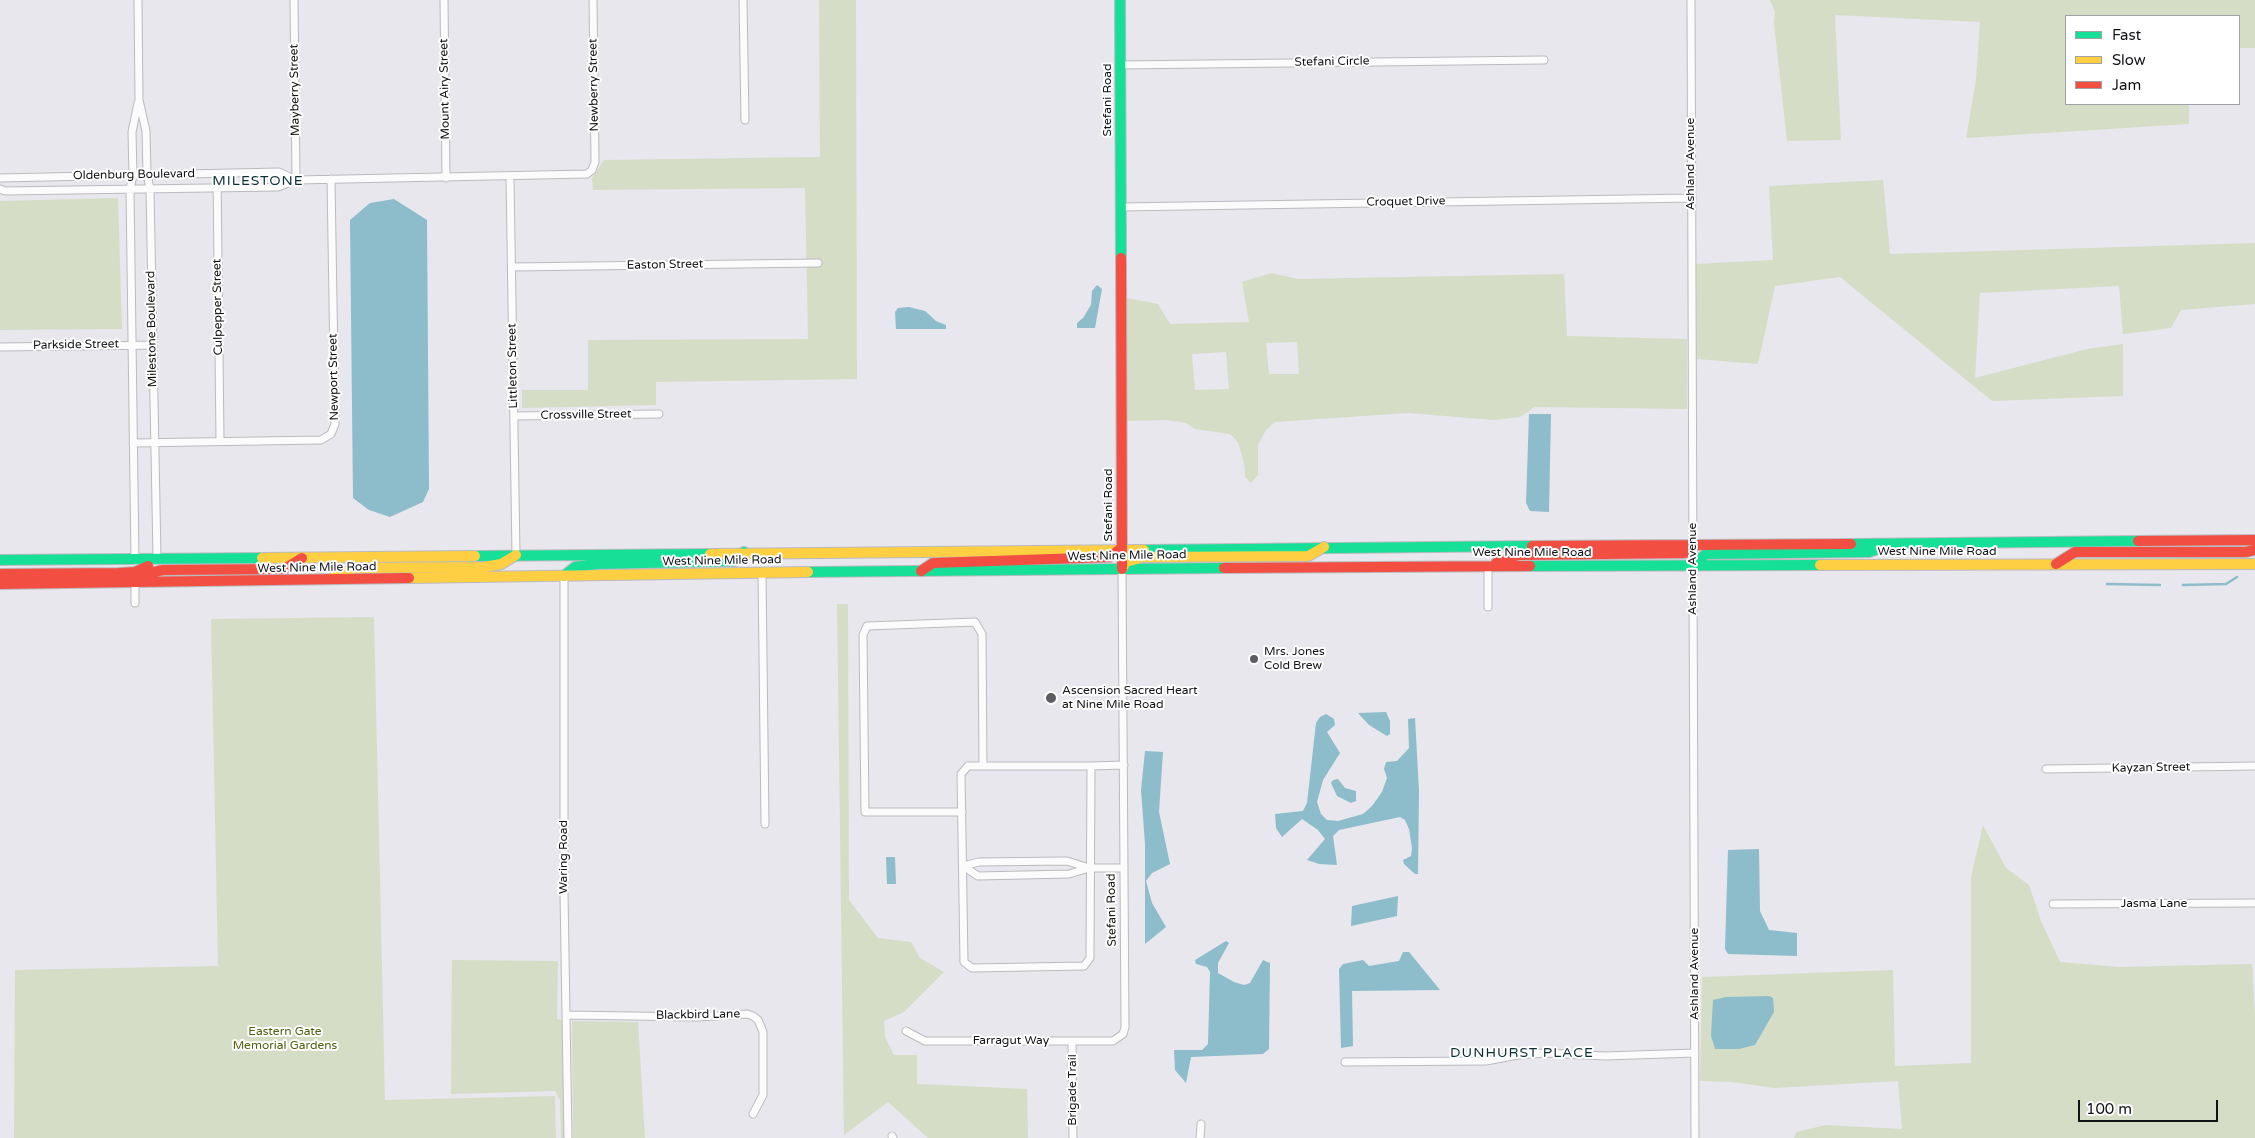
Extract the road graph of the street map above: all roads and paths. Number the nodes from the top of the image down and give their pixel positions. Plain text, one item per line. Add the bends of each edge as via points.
1 (138, 0) edge
2 (294, 0) edge
3 (444, 0) edge
4 (593, 0) edge
5 (743, 0) edge
6 (1120, 0) edge
7 (1691, 0) edge
8 (1544, 60) dead end
9 (1120, 65) junction
10 (139, 100) junction
11 (745, 120) dead end
12 (592, 170) joint
13 (147, 174) junction
14 (217, 174) junction
15 (132, 175) junction
16 (510, 177) junction
17 (0, 178) edge
18 (446, 178) junction
19 (331, 179) junction
20 (296, 180) junction
21 (217, 188) junction
22 (0, 189) edge
23 (130, 189) junction
24 (150, 189) junction
25 (1692, 198) junction
26 (1121, 207) junction
27 (818, 263) dead end
28 (512, 267) junction
29 (152, 344) junction
30 (132, 345) junction
31 (0, 346) edge
32 (659, 414) dead end
33 (514, 416) junction
34 (220, 441) junction
35 (154, 442) junction
36 (133, 443) junction
37 (2255, 540) edge
38 (1904, 541) junction
39 (1693, 543) junction
40 (1325, 546) junction
41 (1121, 548) junction
42 (2255, 550) edge
43 (744, 552) junction
44 (516, 554) junction
45 (304, 557) junction
46 (157, 558) junction
47 (134, 559) junction
48 (0, 560) edge
49 (2056, 564) junction
50 (2255, 564) edge
51 (1488, 566) junction
52 (1693, 566) junction
53 (1122, 569) junction
54 (922, 571) junction
55 (762, 572) junction
56 (0, 574) edge
57 (564, 576) junction
58 (135, 577) junction
59 (328, 580) junction
60 (0, 584) edge
61 (135, 603) dead end
62 (1488, 607) dead end
63 (1124, 765) junction
64 (983, 766) junction
65 (1090, 766) junction
66 (2255, 766) edge
67 (2046, 769) dead end
68 (962, 812) junction
69 (764, 824) dead end
70 (963, 866) junction
71 (1089, 868) junction
72 (1124, 868) junction
73 (2255, 903) edge
74 (2053, 904) dead end
75 (567, 1015) junction
76 (906, 1031) dead end
77 (1118, 1038) joint
78 (1072, 1042) junction
79 (1695, 1053) junction
80 (1345, 1062) dead end
81 (752, 1114) dead end
82 (1201, 1124) dead end
83 (568, 1138) edge
84 (1073, 1138) edge
85 (1200, 1138) edge
86 (1695, 1138) edge

1 - 10 street, Milestone Boulevard
2 - 20 street, Mayberry Street
3 - 18 street, Mount Airy Street
4 - 12 street, Newberry Street via 596,162
5 - 11 street
6 - 9 main road, Stefani Road
7 - 25 street, Ashland Avenue
8 - 9 street, Stefani Circle
9 - 26 main road, Stefani Road
10 - 13 street, Milestone Boulevard via 146,131
10 - 15 street, Milestone Boulevard via 132,132
12 - 16 street, Oldenburg Boulevard via 580,176
13 - 14 street, Oldenburg Boulevard
13 - 15 street, Oldenburg Boulevard
13 - 24 street, Milestone Boulevard
14 - 20 street, Oldenburg Boulevard via 279,172
14 - 21 street, Culpepper Street
15 - 17 street, Oldenburg Boulevard
15 - 23 street, Milestone Boulevard
16 - 18 street, Oldenburg Boulevard
16 - 28 street, Littleton Street
18 - 19 street, Oldenburg Boulevard
19 - 20 street, Oldenburg Boulevard
19 - 34 street, Newport Street via 334,429 321,440
20 - 21 street, Oldenburg Boulevard via 280,187
21 - 24 street, Oldenburg Boulevard
21 - 34 street, Culpepper Street
22 - 23 street, Oldenburg Boulevard
23 - 24 street, Oldenburg Boulevard
23 - 30 street, Milestone Boulevard
24 - 29 street, Milestone Boulevard
25 - 26 street, Croquet Drive
25 - 39 street, Ashland Avenue
26 - 41 main road, Stefani Road
27 - 28 street, Easton Street
28 - 33 street, Littleton Street
29 - 30 street, Parkside Street
29 - 35 street, Milestone Boulevard
30 - 31 street, Parkside Street
30 - 36 street, Milestone Boulevard
32 - 33 street, Crossville Street
33 - 44 street, Littleton Street
34 - 35 street, Newport Street
35 - 36 street, Newport Street
35 - 46 street, Milestone Boulevard
36 - 47 street, Milestone Boulevard
37 - 38 main road, West Nine Mile Road
38 - 39 main road, West Nine Mile Road
38 - 52 main road via 1869,552 1706,554
39 - 40 main road, West Nine Mile Road
39 - 51 main road via 1686,553 1518,555
39 - 52 street, Ashland Avenue
40 - 41 main road, West Nine Mile Road
40 - 53 main road via 1308,556 1143,557 1133,559
41 - 43 main road, West Nine Mile Road
41 - 53 main road, Stefani Road
41 - 54 main road via 1110,557 933,562
42 - 49 main road via 2075,552
43 - 44 main road, West Nine Mile Road
43 - 57 main road via 736,561 597,564 575,567
44 - 45 main road, West Nine Mile Road
44 - 59 main road via 501,564 484,567 355,568
45 - 46 main road, West Nine Mile Road
45 - 58 main road via 284,569 163,570
46 - 47 main road, West Nine Mile Road
46 - 58 main road
47 - 48 main road, West Nine Mile Road
47 - 58 street, Milestone Boulevard
49 - 50 main road, West Nine Mile Road
49 - 52 main road, West Nine Mile Road
51 - 52 main road, West Nine Mile Road
51 - 53 main road, West Nine Mile Road
51 - 62 street
52 - 79 street, Ashland Avenue
53 - 54 main road, West Nine Mile Road
53 - 63 street, Stefani Road
54 - 55 main road, West Nine Mile Road
55 - 57 main road, West Nine Mile Road
55 - 69 street
56 - 58 main road
57 - 59 main road, West Nine Mile Road
57 - 75 street, Waring Road
58 - 59 main road, West Nine Mile Road
58 - 60 main road, West Nine Mile Road
58 - 61 street, Milestone Boulevard
63 - 65 street
63 - 72 street, Stefani Road
64 - 65 street
64 - 68 street via 968,766 961,774
64 - 68 street via 982,634 975,622 867,626 863,635 865,812
65 - 71 street
66 - 67 street, Kayzan Street
68 - 70 street
70 - 71 street via 979,862 1067,861
70 - 71 street via 978,876 1069,874
70 - 71 street via 964,962 972,968 1084,966 1090,958
71 - 72 street
72 - 77 street, Stefani Road via 1125,1027
73 - 74 street, Jasma Lane
75 - 81 street, Blackbird Lane via 753,1016 763,1032 763,1094
75 - 83 street, Waring Road
76 - 78 street, Farragut Way via 924,1041
77 - 78 street, Farragut Way via 1113,1041
78 - 84 street, Brigade Trail
79 - 80 street via 1605,1056 1545,1053 1486,1061
79 - 86 street, Ashland Avenue
82 - 85 street

